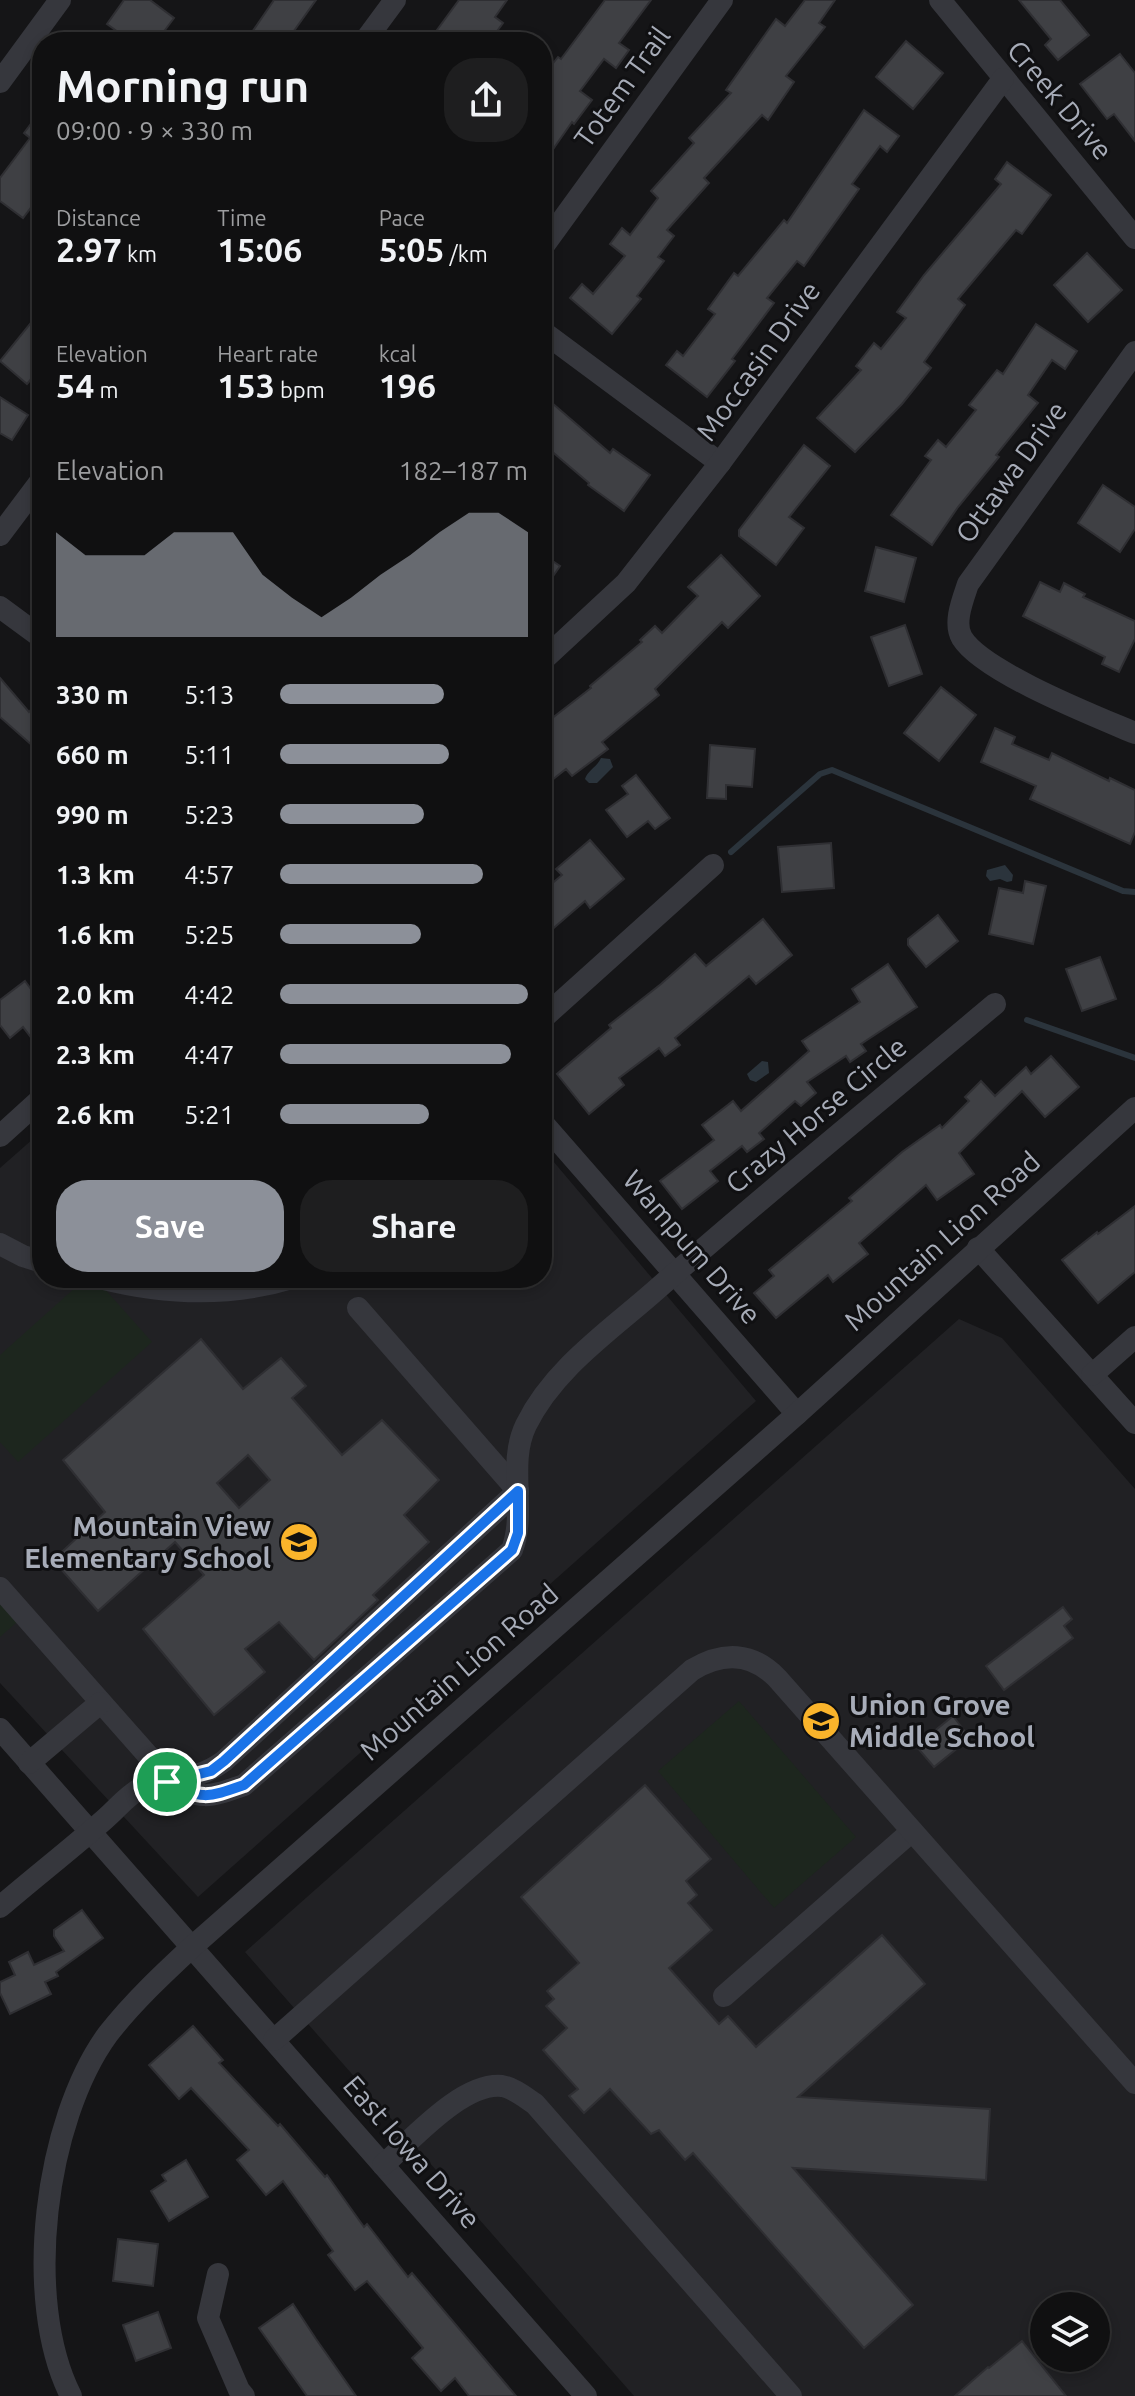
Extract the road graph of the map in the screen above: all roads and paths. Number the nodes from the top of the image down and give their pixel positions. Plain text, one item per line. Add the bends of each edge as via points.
1 (60, 0) edge
2 (395, 0) edge
3 (722, 0) edge
4 (940, 0) edge
5 (37, 32) edge
6 (371, 32) edge
7 (32, 38) edge
8 (1003, 79) junction
9 (0, 82) edge
10 (552, 234) edge
11 (1135, 238) edge
12 (552, 338) edge
13 (1135, 352) edge
14 (720, 463) junction
15 (32, 492) edge
16 (0, 535) edge
17 (0, 607) edge
18 (32, 631) edge
19 (552, 652) edge
20 (1135, 733) edge
21 (713, 865) dead end
22 (995, 1004) dead end
23 (552, 1010) edge
24 (32, 1107) edge
25 (1135, 1108) edge
26 (552, 1133) edge
27 (0, 1136) edge
28 (0, 1244) edge
29 (978, 1248) junction
30 (32, 1259) edge
31 (675, 1272) junction
32 (148, 1288) edge
33 (242, 1288) edge
34 (358, 1308) dead end
35 (1135, 1337) edge
36 (1092, 1375) junction
37 (797, 1414) junction
38 (1135, 1423) edge
39 (518, 1491) junction
40 (0, 1588) edge
41 (100, 1703) junction
42 (0, 1729) edge
43 (152, 1760) dead end
44 (29, 1763) junction
45 (167, 1782) junction
46 (912, 1831) junction
47 (89, 1832) junction
48 (0, 1907) edge
49 (192, 1947) junction
50 (724, 1996) dead end
51 (274, 2040) junction
52 (1135, 2083) edge
53 (383, 2165) junction
54 (218, 2274) dead end
55 (63, 2392) edge
56 (244, 2396) edge
57 (586, 2396) edge
58 (791, 2396) edge

1 - 5 street
2 - 6 street
3 - 10 street, Totem Trail
4 - 8 street, Creek Drive
7 - 9 street
8 - 11 street, Creek Drive
8 - 14 street, Moccasin Drive
12 - 14 street
13 - 20 street, Ottawa Drive via 968,584 959,612 960,636 981,659
14 - 19 street, Moccasin Drive via 626,583
15 - 16 street
17 - 18 street
21 - 23 street
22 - 31 street, Crazy Horse Circle
24 - 27 street
25 - 29 street, Mountain Lion Road
26 - 31 street, Wampum Drive
28 - 30 street
29 - 36 street
29 - 37 street, Mountain Lion Road
31 - 37 street, Wampum Drive
31 - 39 street, Crazy Horse Circle via 571,1364 546,1395 526,1426 517,1459
32 - 33 street
34 - 39 street
35 - 36 street
36 - 38 street
37 - 49 street, Mountain Lion Road
39 - 45 street via 224,1761 211,1771
39 - 45 street, Crazy Horse Circle via 518,1533 512,1550 244,1785 195,1796
40 - 41 street
41 - 43 street
41 - 44 street
42 - 44 street, East Iowa Drive
44 - 47 street, East Iowa Drive
45 - 47 street via 145,1786
46 - 50 street
46 - 51 street via 768,1668 738,1656 707,1660
46 - 52 street
47 - 48 street
47 - 49 street, East Iowa Drive
49 - 51 street, East Iowa Drive
49 - 55 street, Mountain Lion Road via 107,2036 75,2097 58,2147 45,2261
51 - 53 street, East Iowa Drive
53 - 57 street, East Iowa Drive
53 - 58 street via 462,2096 503,2086 520,2094 535,2104
54 - 56 street via 208,2318

